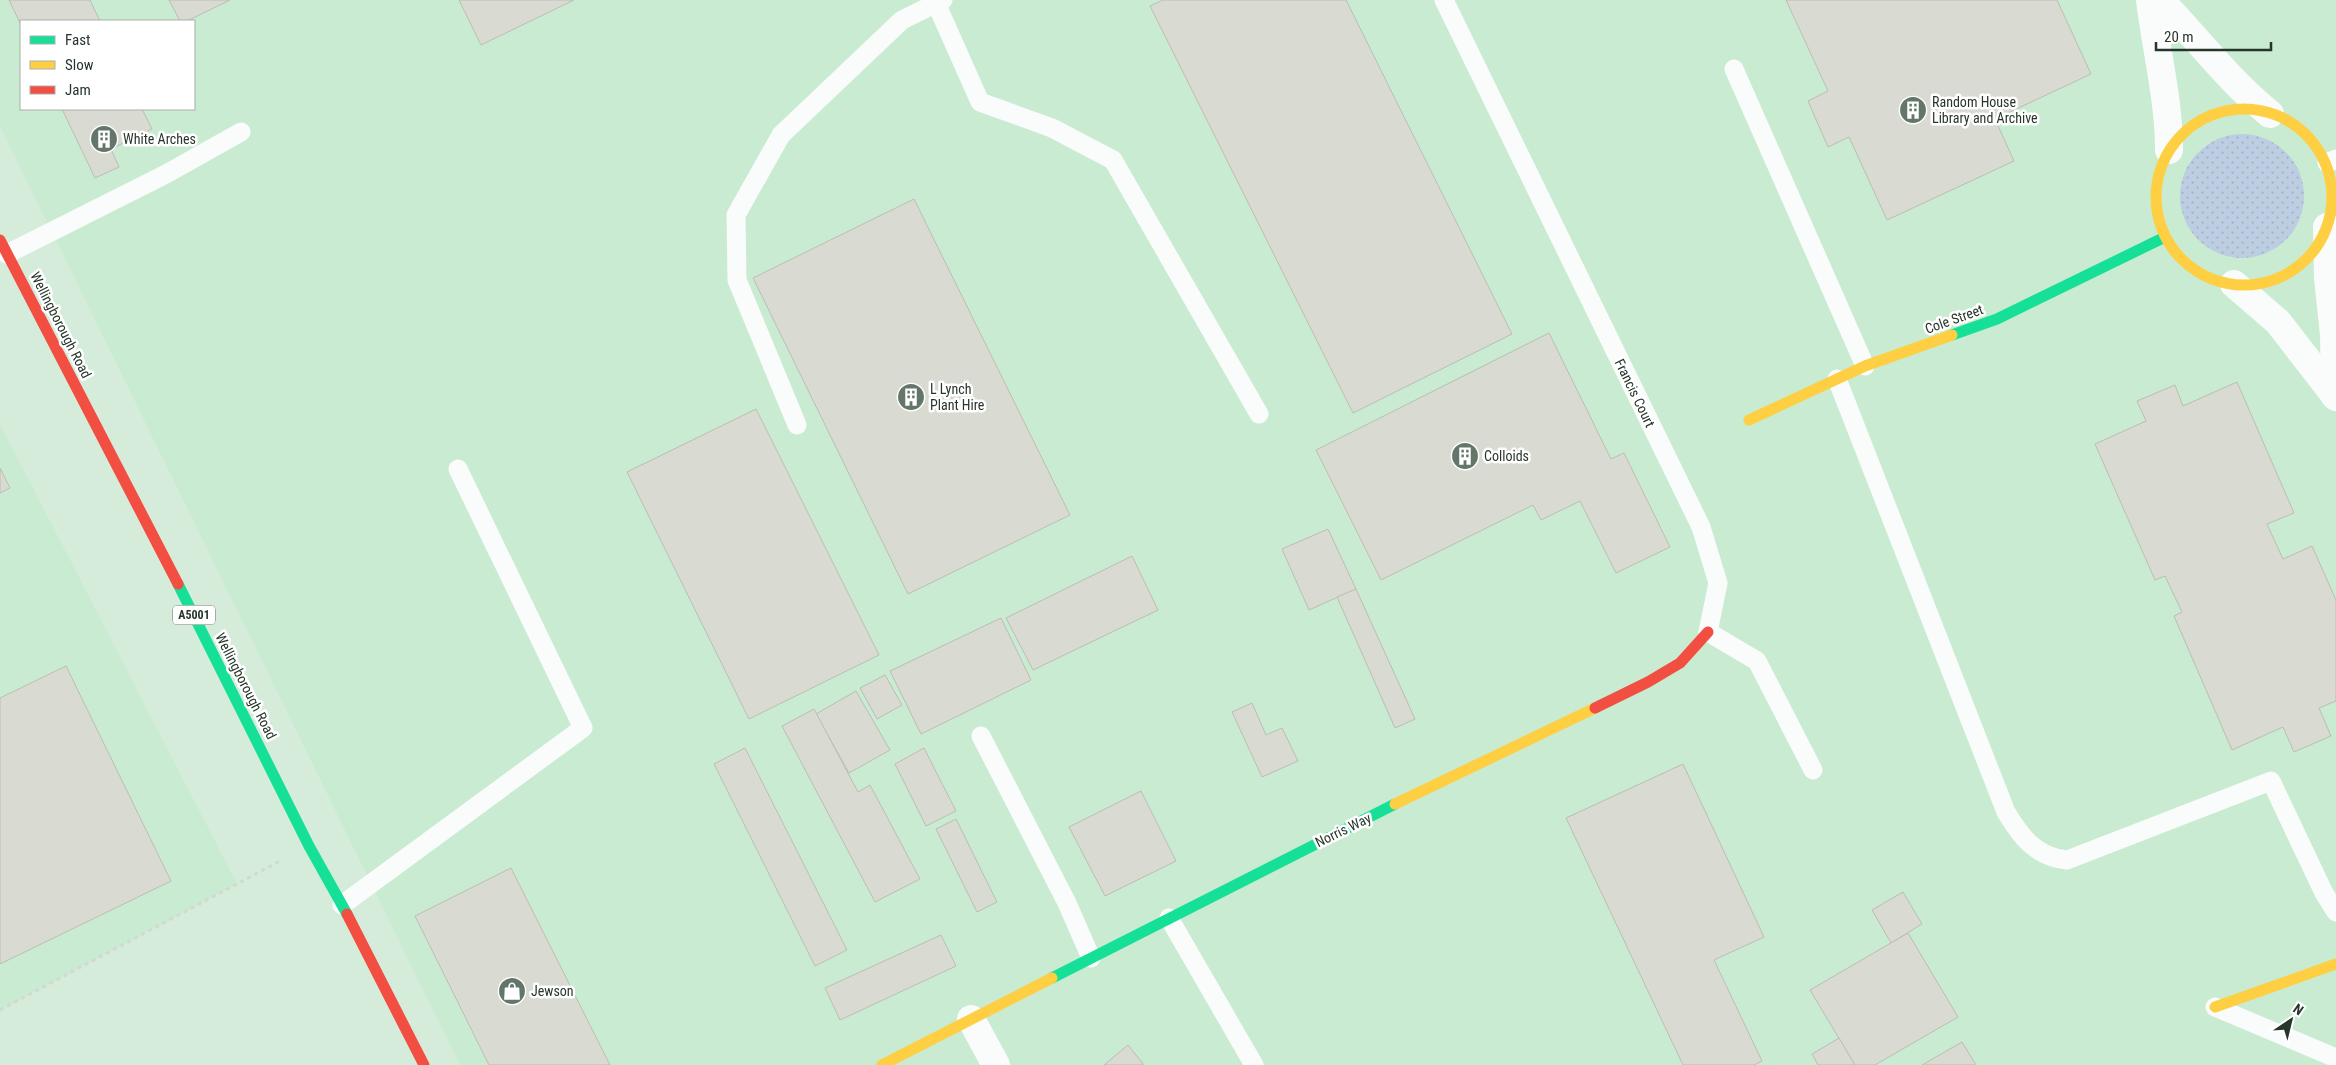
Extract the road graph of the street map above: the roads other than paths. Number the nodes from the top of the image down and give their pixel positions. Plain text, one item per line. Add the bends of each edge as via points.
1 (1444, 0) edge
2 (2150, 0) edge
3 (2160, 0) edge
4 (940, 2) edge
5 (1734, 69) dead end
6 (2270, 114) junction
7 (241, 132) dead end
8 (2169, 150) junction
9 (2332, 161) edge
10 (2327, 227) junction
11 (2165, 237) junction
12 (4, 247) edge
13 (2234, 284) junction
14 (1865, 366) junction
15 (1837, 379) junction
16 (2336, 396) edge
17 (1259, 414) dead end
18 (1749, 420) dead end
19 (798, 425) dead end
20 (458, 469) dead end
21 (1708, 632) junction
22 (981, 736) dead end
23 (1813, 770) dead end
24 (342, 905) junction
25 (2336, 912) edge
26 (1169, 918) junction
27 (1091, 958) junction
28 (2336, 964) edge
29 (2215, 1007) joint
30 (971, 1019) junction
31 (2336, 1058) edge
32 (424, 1065) edge
33 (882, 1065) edge
34 (996, 1065) edge
35 (1254, 1065) edge

1 - 21 lane, Francis Court via 1701,527 1718,583
2 - 8 street via 2169,118
3 - 6 street via 2243,92
4 - 17 lane via 980,102 1052,128 1113,160
4 - 19 lane via 902,20 781,135 736,215 737,280
5 - 14 lane
6 - 8 street via 2242,109 2212,112 2175,140
6 - 9 street via 2281,117 2302,131
7 - 12 lane via 166,174
8 - 11 street via 2161,164 2155,188 2160,228
9 - 10 street via 2332,195
10 - 13 street via 2320,242 2297,268 2272,282
10 - 16 street
11 - 13 street via 2175,254 2206,277
11 - 14 street, Cole Street via 1998,319
12 - 24 street, Wellingborough Road / A5001
13 - 16 street via 2278,322
14 - 15 street, Cole Street
15 - 18 street, Cole Street
15 - 25 lane via 2006,812 2020,834 2039,852 2054,859 2067,860 2271,781
20 - 24 lane via 583,728
21 - 23 lane via 1757,661
21 - 26 street, Norris Way via 1680,663 1648,682 1348,827
22 - 27 lane
24 - 32 street, Wellingborough Road / A5001
26 - 27 street, Norris Way
26 - 35 lane
27 - 30 street, Norris Way
28 - 29 street
29 - 31 lane
30 - 33 street, Norris Way
30 - 34 street

